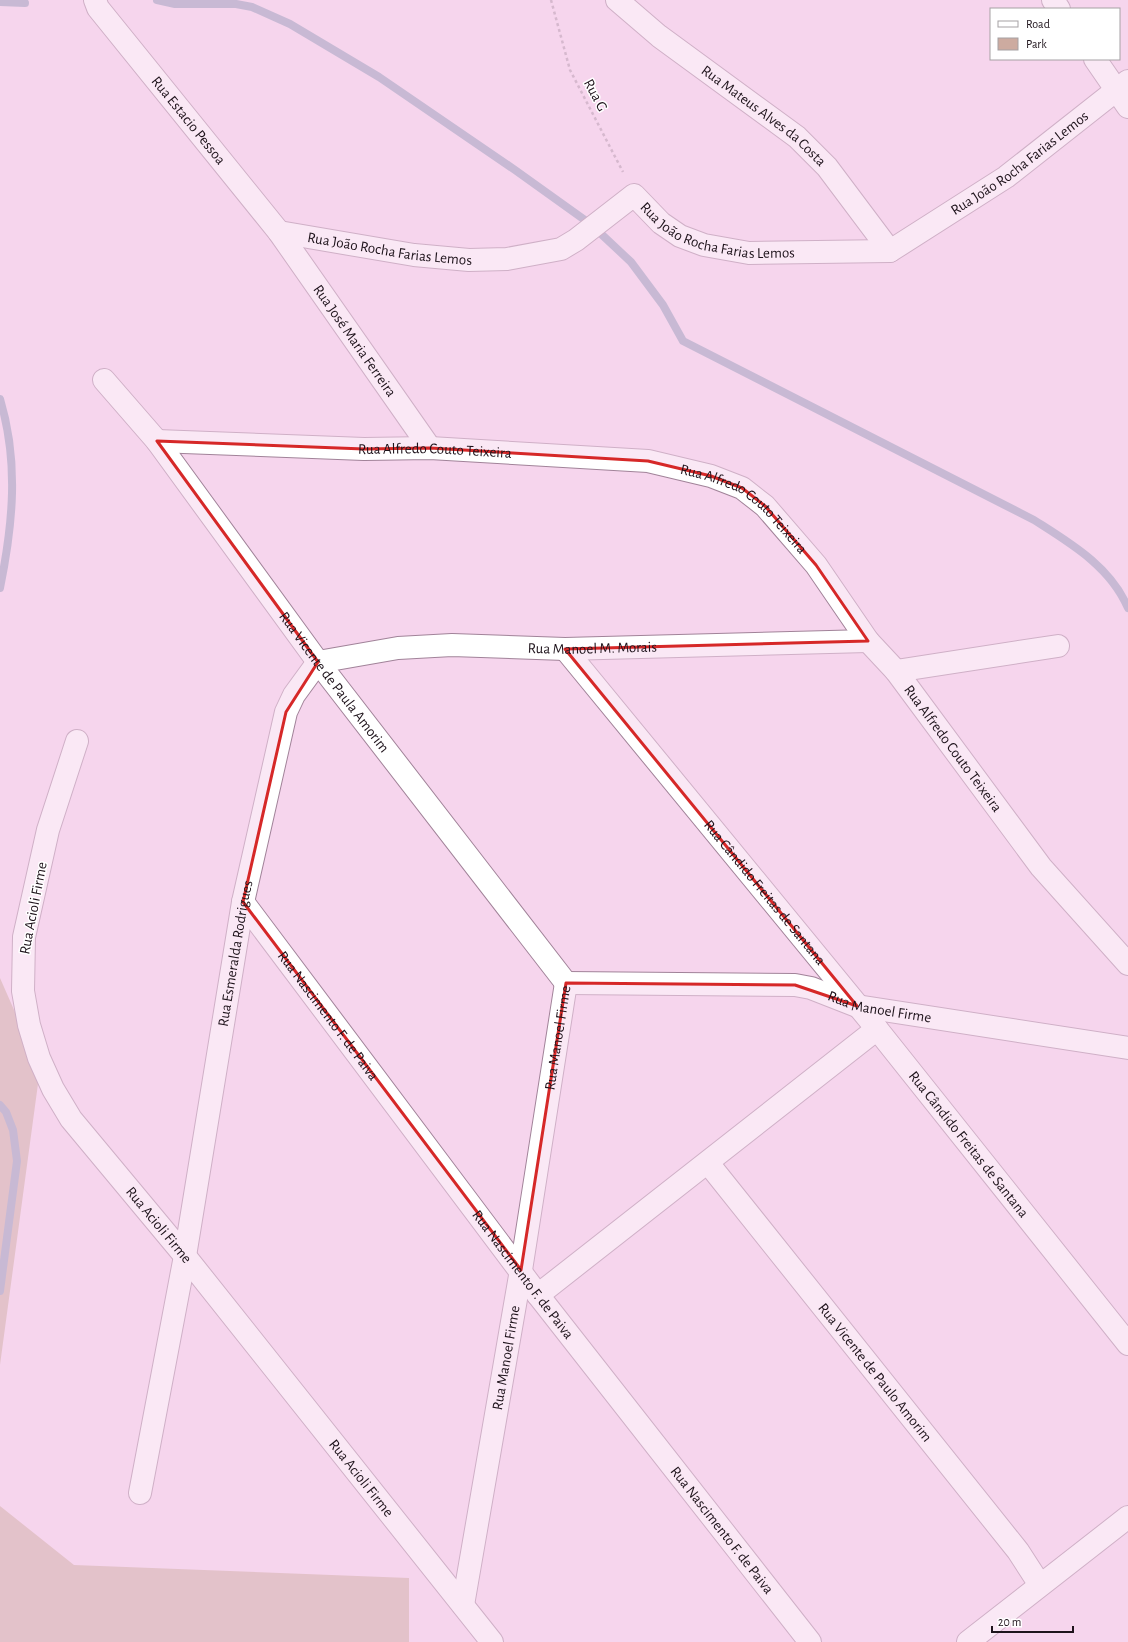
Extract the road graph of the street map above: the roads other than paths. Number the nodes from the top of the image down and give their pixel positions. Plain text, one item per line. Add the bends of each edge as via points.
1 (618, 0) edge
2 (97, 4) edge
3 (1096, 60) edge
4 (1124, 92) edge
5 (279, 232) junction
6 (890, 251) junction
7 (104, 380) dead end
8 (156, 441) junction
9 (430, 448) junction
10 (868, 641) junction
11 (1058, 646) dead end
12 (565, 650) junction
13 (318, 662) junction
14 (896, 671) junction
15 (77, 741) dead end
16 (242, 902) junction
17 (1128, 964) edge
18 (566, 983) junction
19 (857, 1006) junction
20 (877, 1029) junction
21 (1128, 1048) edge
22 (708, 1163) junction
23 (185, 1256) junction
24 (520, 1270) junction
25 (538, 1295) junction
26 (1128, 1344) edge
27 (140, 1493) dead end
28 (1128, 1517) edge
29 (1040, 1585) junction
30 (464, 1605) junction
31 (492, 1642) edge
32 (810, 1642) edge
33 (968, 1642) edge

1 - 6 street, Rua Mateus Alves da Costa via 659,36 797,137 828,167
2 - 5 street, Rua Estacio Pessoa
3 - 4 street
4 - 6 street, Rua João Rocha Farias Lemos via 1006,177
5 - 6 street, Rua João Rocha Farias Lemos via 414,256 469,260 507,259 561,249 634,195 661,223 680,236 704,245 749,253
5 - 9 street, Rua José Maria Ferreira
7 - 8 street, Rua Vicente de Paula Amorim
8 - 9 street, Rua Alfredo Couto Teixeira via 364,449
8 - 13 street, Rua Vicente de Paula Amorim
9 - 10 street, Rua Alfredo Couto Teixeira via 648,461 711,476 742,488 765,506 816,565
10 - 12 street, Rua Manoel M. Morais
10 - 14 street, Rua Alfredo Couto Teixeira
11 - 14 street
12 - 13 street, Rua Manoel M. Morais via 452,645 398,648
12 - 19 street, Rua Cândido Freitas de Santana
13 - 16 street, Rua Esmeralda Rodrigues via 286,712
13 - 18 street, Rua Vicente de Paula Amorim
14 - 17 street, Rua Alfredo Couto Teixeira via 1041,867
15 - 23 street, Rua Acioli Firme via 48,830 24,937 23,991 29,1025 50,1083 71,1119
16 - 23 street, Rua Esmeralda Rodrigues
16 - 24 street, Rua Nascimento F. de Paiva
18 - 19 street, Rua Manoel Firme via 795,985 811,988
18 - 24 street, Rua Manoel Firme
19 - 20 street, Rua Cândido Freitas de Santana
19 - 21 street, Rua Manoel Firme
20 - 22 street, Rua Manoel Firme
20 - 26 street, Rua Cândido Freitas de Santana
22 - 25 street, Rua Manoel Firme
22 - 29 street, Rua Vicente de Paulo Amorim via 1018,1552
23 - 27 street, Rua Esmeralda Rodrigues
23 - 30 street, Rua Acioli Firme
24 - 25 street, Rua Nascimento F. de Paiva
24 - 30 street, Rua Manoel Firme
25 - 32 street, Rua Nascimento F. de Paiva
28 - 29 street
29 - 33 street
30 - 31 street, Rua Acioli Firme

